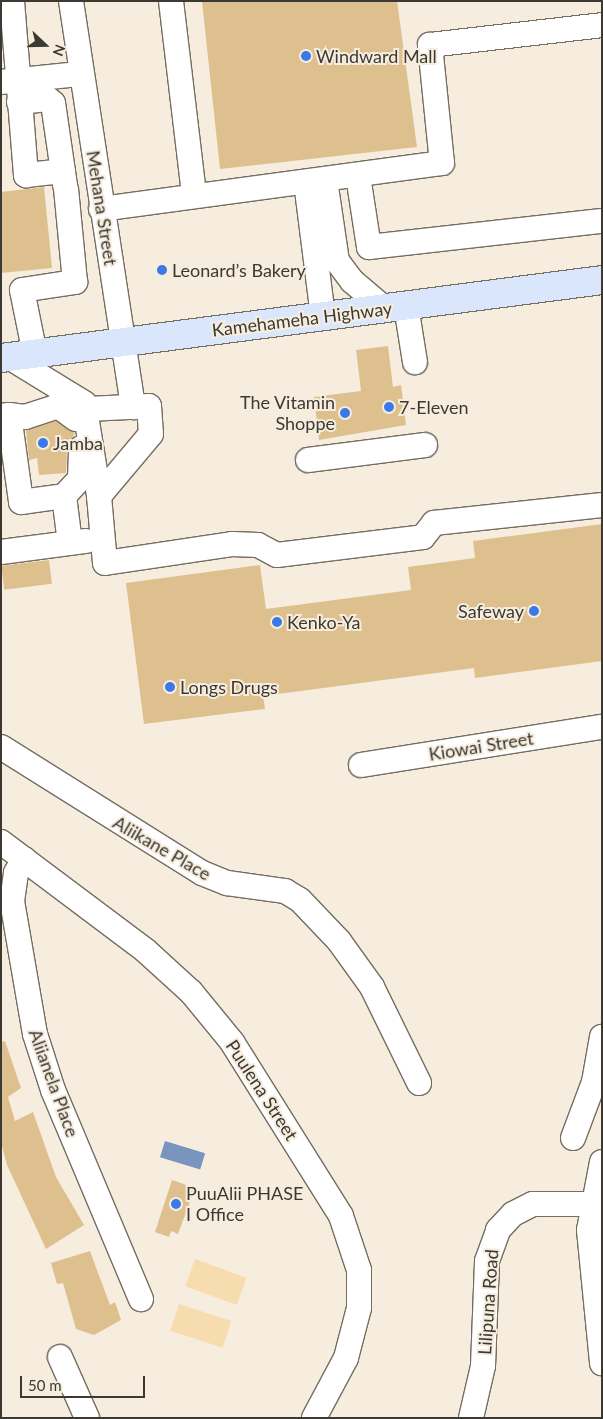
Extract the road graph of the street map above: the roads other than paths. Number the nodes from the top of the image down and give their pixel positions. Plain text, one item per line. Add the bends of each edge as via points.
1 (12, 1) edge
2 (71, 1) edge
3 (171, 1) edge
4 (602, 25) edge
5 (79, 74) junction
6 (12, 88) edge
7 (358, 176) junction
8 (65, 180) junction
9 (316, 181) junction
10 (98, 184) junction
11 (194, 194) junction
12 (102, 209) junction
13 (602, 221) edge
14 (602, 280) edge
15 (395, 307) junction
16 (324, 316) junction
17 (124, 342) junction
18 (15, 357) edge
19 (415, 362) dead end
20 (133, 407) junction
21 (5, 416) edge
22 (81, 420) junction
23 (425, 445) dead end
24 (308, 460) dead end
25 (64, 496) junction
26 (99, 496) junction
27 (602, 505) edge
28 (103, 539) junction
29 (70, 543) junction
30 (1, 552) edge
31 (602, 727) edge
32 (1, 747) edge
33 (361, 765) dead end
34 (1, 842) edge
35 (24, 859) junction
36 (602, 1038) edge
37 (419, 1083) dead end
38 (573, 1138) dead end
39 (602, 1162) edge
40 (592, 1204) junction
41 (141, 1299) dead end
42 (60, 1357) dead end
43 (602, 1363) edge
44 (87, 1418) edge
45 (314, 1418) edge
46 (471, 1418) edge

1 - 6 street
2 - 5 street, Mehana Street
3 - 11 street
4 - 7 street via 430,45 442,162
5 - 6 street
5 - 10 street, Mehana Street
6 - 8 street via 53,103
6 - 8 street via 26,175
7 - 9 street
7 - 13 street via 369,247
8 - 10 street
8 - 18 street via 75,282 22,290
9 - 11 street
9 - 15 street via 338,261 352,281
9 - 16 street
10 - 12 street, Mehana Street
11 - 12 street
12 - 17 street, Mehana Street
14 - 15 main road, Kamehameha Highway
15 - 16 main road, Kamehameha Highway
15 - 19 street
16 - 17 main road, Kamehameha Highway
17 - 18 main road, Kamehameha Highway
17 - 20 street, Mehana Street
18 - 22 street via 67,388
20 - 22 street
20 - 26 street via 149,406 151,434
21 - 22 street via 25,417 58,406
21 - 25 street via 21,502
22 - 25 street via 82,472 76,486
22 - 26 street
23 - 24 street
25 - 29 street
26 - 28 street
27 - 28 street via 434,523 423,537 277,555 258,545 232,544 105,563
28 - 29 street
29 - 30 street
31 - 33 street, Kiowai Street
32 - 37 street, Aliikane Place via 202,873 227,883 275,889 300,900 339,941 372,987
34 - 35 street, Puulena Street
35 - 41 street, Aliianela Place via 16,873 12,901 36,1034 53,1090
35 - 45 street, Puulena Street via 146,951 191,992 232,1042 341,1216 359,1270 359,1308 346,1358
36 - 38 street via 594,1082
39 - 40 street
40 - 43 street via 590,1249
40 - 46 street, Lilipuna Road via 533,1204 513,1214 498,1230 487,1261 483,1366
42 - 44 street

